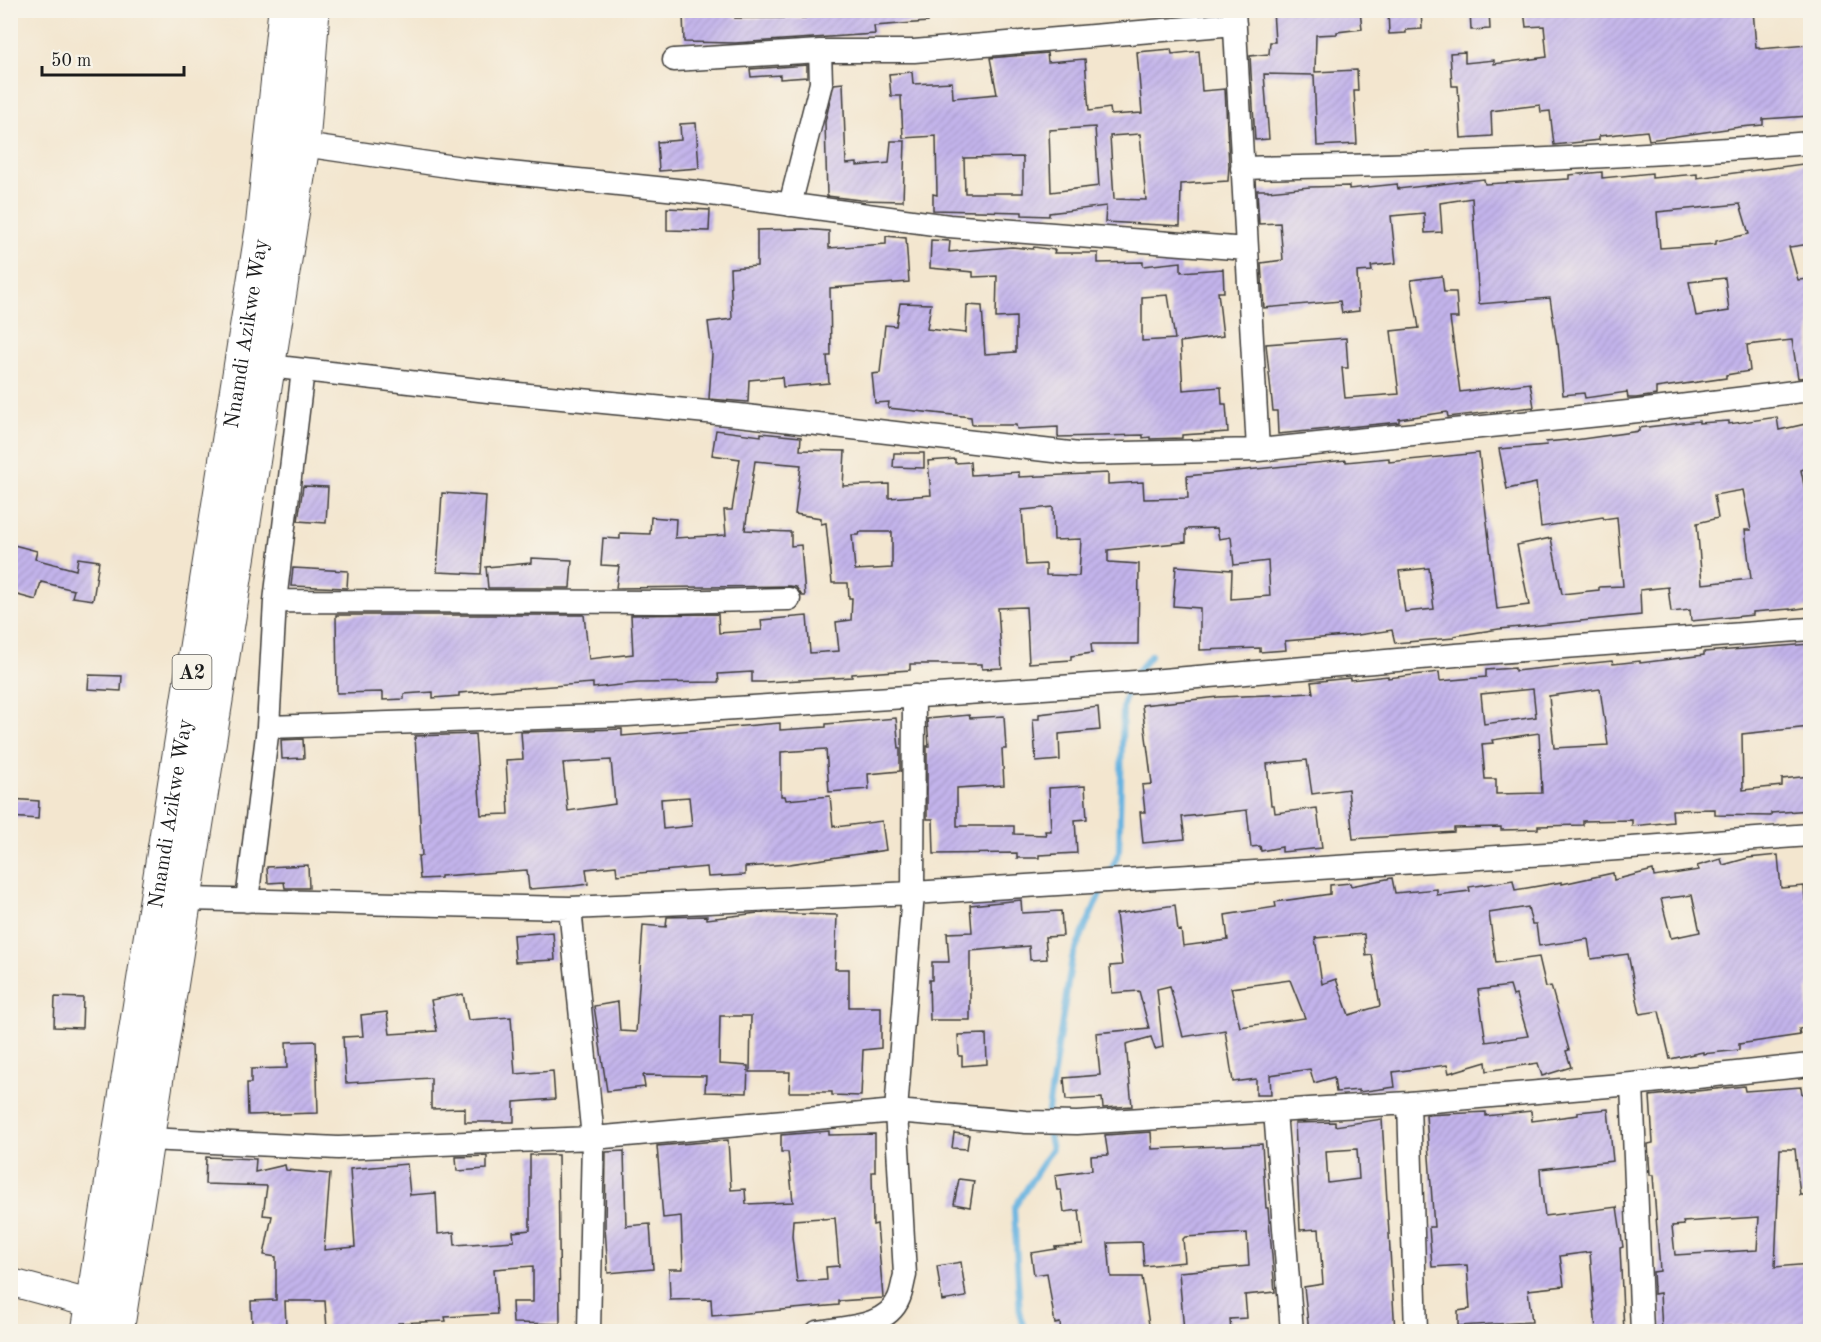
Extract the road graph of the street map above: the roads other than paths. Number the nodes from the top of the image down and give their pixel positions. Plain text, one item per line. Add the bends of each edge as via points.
1 (285, 10) edge
2 (313, 10) edge
3 (1235, 17) edge
4 (820, 51) junction
5 (674, 60) dead end
6 (1810, 142) edge
7 (303, 145) junction
8 (1242, 168) junction
9 (789, 205) junction
10 (1247, 249) junction
11 (268, 366) junction
12 (303, 370) junction
13 (1810, 390) edge
14 (1258, 450) junction
15 (789, 599) dead end
16 (275, 601) junction
17 (1810, 629) edge
18 (914, 696) junction
19 (268, 727) junction
20 (1810, 835) edge
21 (913, 893) junction
22 (186, 899) junction
23 (247, 901) junction
24 (570, 908) junction
25 (1810, 1065) edge
26 (1632, 1084) junction
27 (1409, 1103) junction
28 (896, 1111) junction
29 (1275, 1111) junction
30 (593, 1138) junction
31 (148, 1139) junction
32 (10, 1282) edge
33 (90, 1318) edge
34 (117, 1332) edge
35 (589, 1332) edge
36 (817, 1332) edge
37 (1292, 1332) edge
38 (1416, 1332) edge
39 (1642, 1332) edge

1 - 33 highway, Nnamdi Azikwe Way / A2 via 262,229
2 - 7 highway, Nnamdi Azikwe Way / A2
3 - 4 street via 914,51
3 - 8 street
4 - 5 street
4 - 9 street via 821,83
6 - 8 street via 1668,154
7 - 9 street via 462,168
7 - 11 highway, Nnamdi Azikwe Way / A2
8 - 10 street
9 - 10 street via 949,226
10 - 14 street
11 - 12 street
11 - 22 highway, Nnamdi Azikwe Way / A2
12 - 14 street via 1079,454
12 - 16 street
13 - 14 street
15 - 16 street
16 - 19 street
17 - 18 street
18 - 19 street via 627,715
18 - 21 street
19 - 23 street
20 - 21 street
21 - 24 street
21 - 28 street
22 - 23 street
22 - 31 highway, Nnamdi Azikwe Way / A2
23 - 24 street
24 - 30 street
25 - 26 street
26 - 27 street
26 - 39 street
27 - 29 street
27 - 38 street
28 - 29 street via 1077,1123
28 - 30 street
28 - 36 street via 904,1275 899,1299 887,1315 870,1323
29 - 37 street
30 - 31 street via 339,1148
30 - 35 street
31 - 34 highway, Nnamdi Azikwe Way / A2
32 - 33 street

